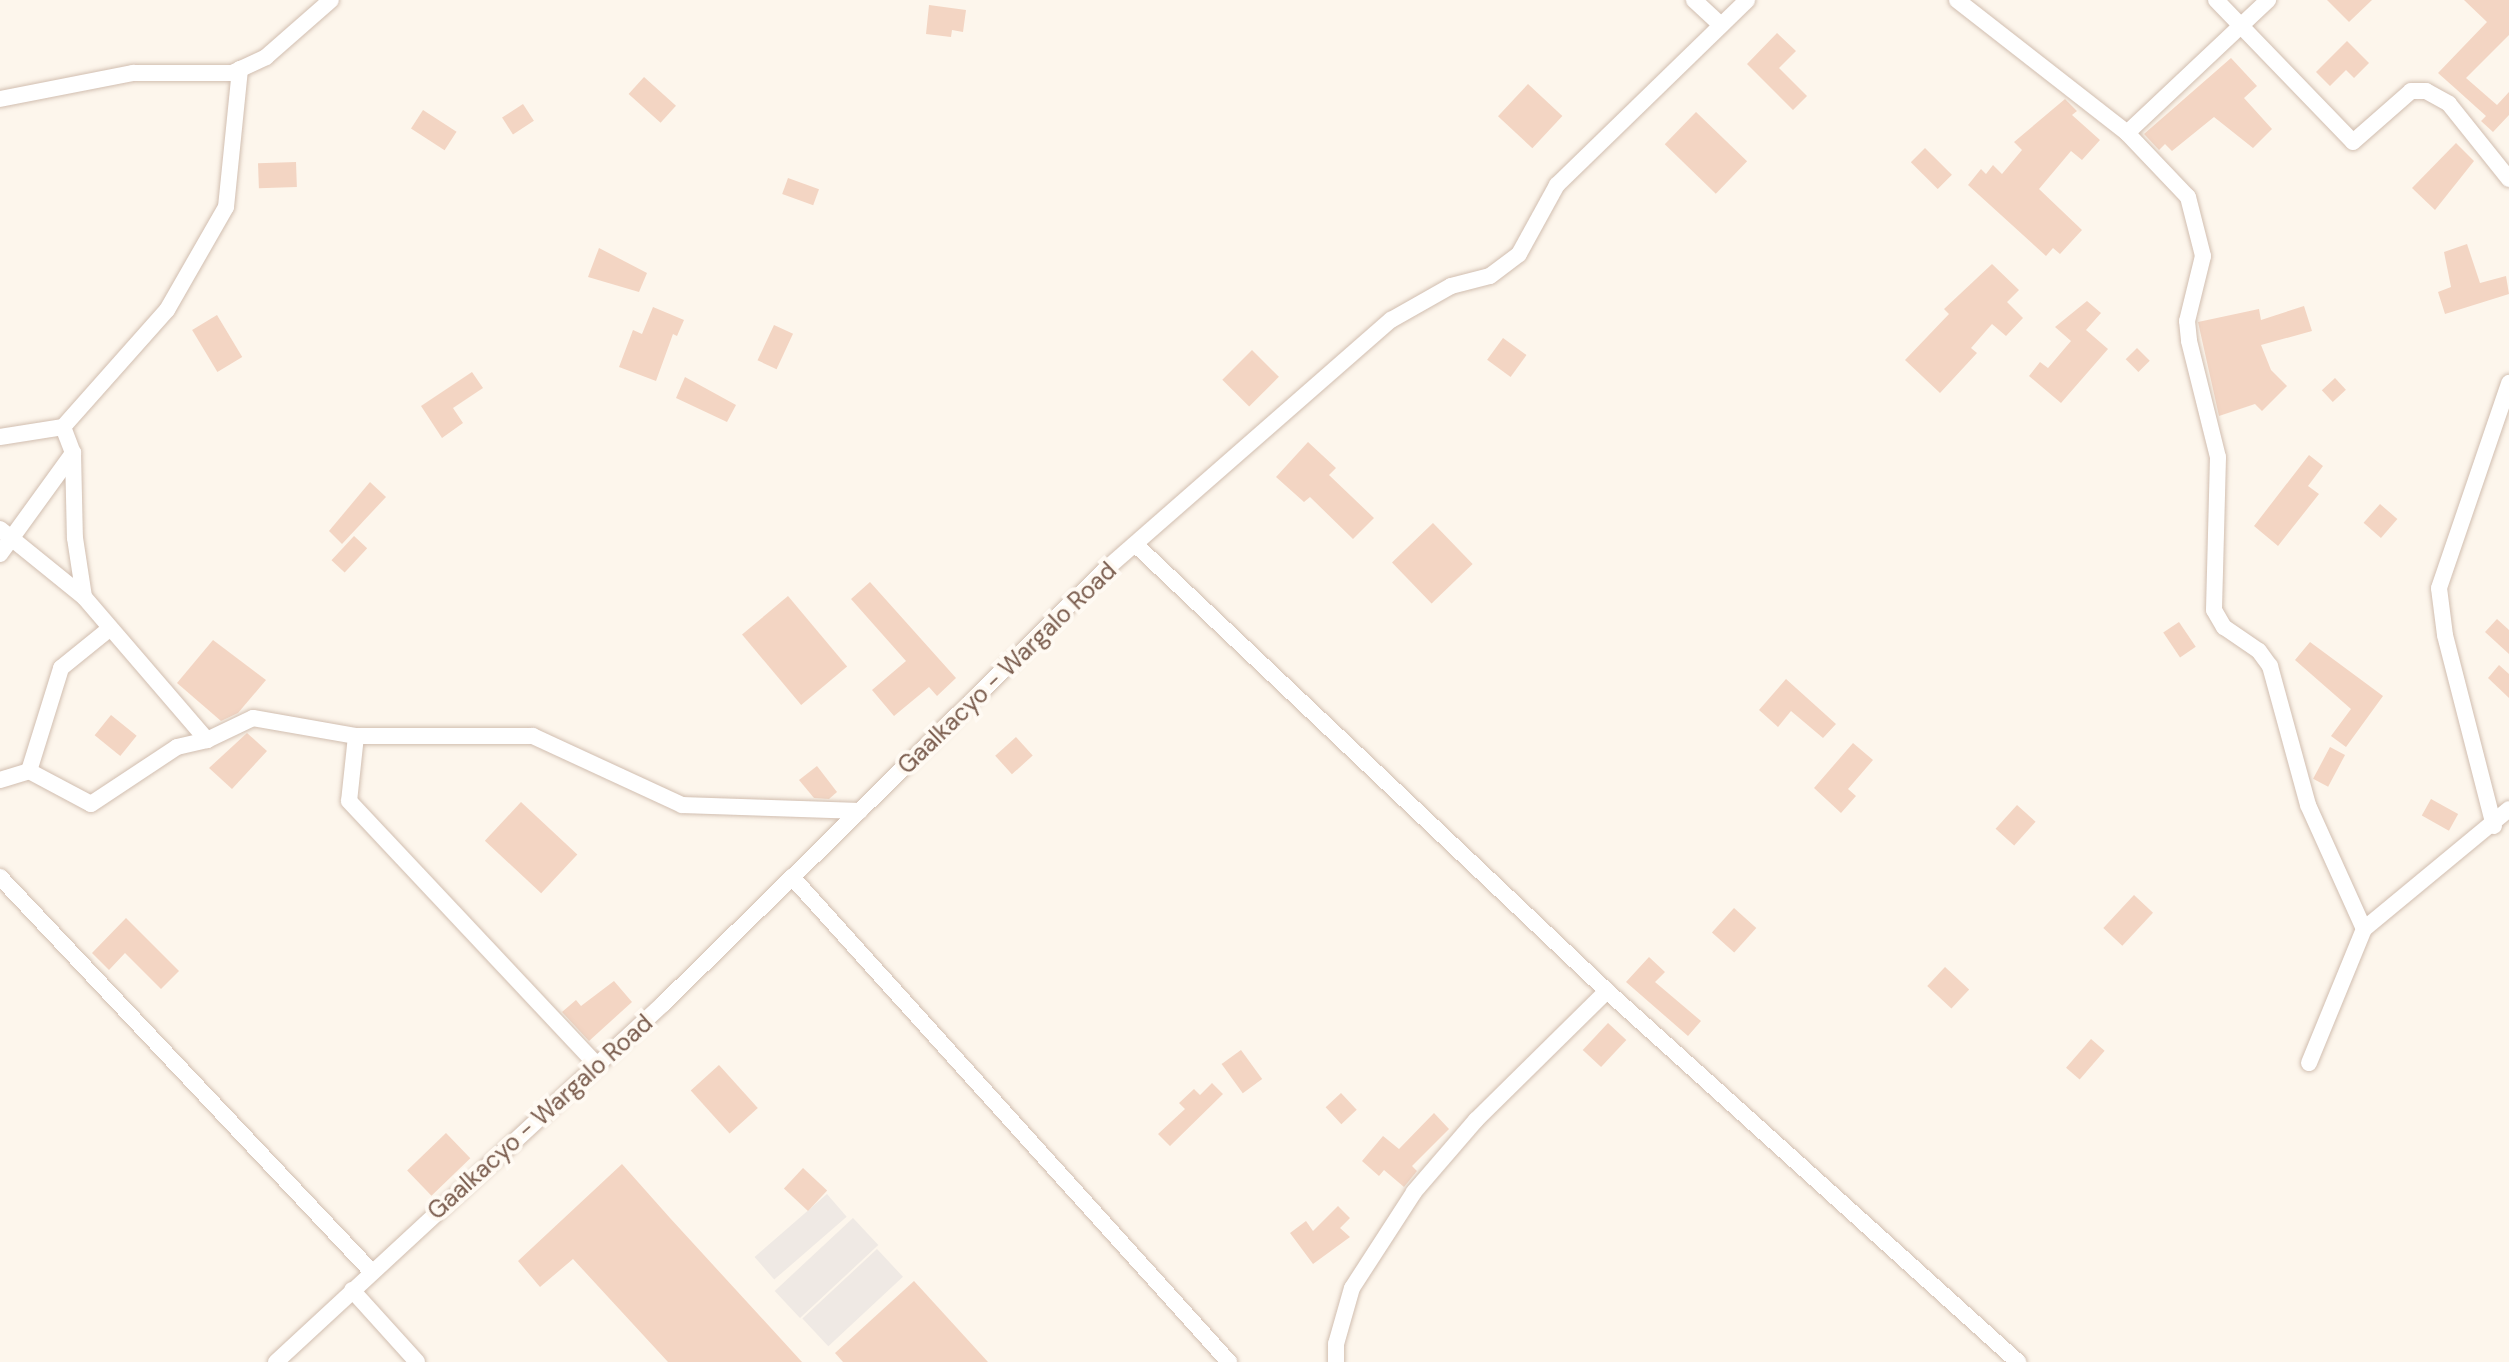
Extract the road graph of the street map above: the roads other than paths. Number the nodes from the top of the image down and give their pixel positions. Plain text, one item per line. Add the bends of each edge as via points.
1 (331, 0) edge
2 (1694, 0) edge
3 (1747, 0) edge
4 (1957, 0) edge
5 (2216, 0) edge
6 (2268, 0) edge
7 (1721, 25) junction
8 (2241, 25) junction
9 (240, 69) junction
10 (0, 99) edge
11 (2127, 133) junction
12 (2509, 179) edge
13 (2509, 383) edge
14 (63, 427) junction
15 (0, 437) edge
16 (73, 453) junction
17 (6, 534) edge
18 (1136, 545) junction
19 (0, 554) edge
20 (84, 597) junction
21 (108, 630) junction
22 (356, 736) junction
23 (207, 740) junction
24 (29, 771) junction
25 (0, 780) edge
26 (2509, 809) edge
27 (860, 811) junction
28 (2494, 826) junction
29 (0, 877) edge
30 (792, 877) junction
31 (2364, 929) junction
32 (1607, 991) junction
33 (2309, 1063) dead end
34 (597, 1065) junction
35 (372, 1272) junction
36 (352, 1290) junction
37 (276, 1362) edge
38 (417, 1362) edge
39 (1229, 1362) edge
40 (1336, 1362) edge
41 (2018, 1362) edge

1 - 9 street via 266,57
2 - 7 street
3 - 7 street, Gaalkacyo - Wargalo Road
4 - 11 street
5 - 8 street
6 - 8 street
7 - 18 street, Gaalkacyo - Wargalo Road via 1557,185 1519,254 1490,276 1451,286 1391,320
8 - 11 street
8 - 12 street via 2353,142 2411,91 2426,91 2449,104
9 - 10 street via 197,76 133,73
9 - 14 street via 226,207 167,310
11 - 31 street via 2188,197 2199,225 2203,256 2187,321 2218,457 2214,610 2224,627 2270,666 2308,805
13 - 28 street via 2439,588 2445,635
14 - 15 street
14 - 16 street
16 - 17 street
16 - 20 street via 75,538
17 - 19 street
17 - 20 street
18 - 27 street, Gaalkacyo - Wargalo Road
18 - 32 street
20 - 21 street
21 - 23 street
21 - 24 street via 61,668
22 - 23 street via 253,718
22 - 27 street via 533,736 682,805
22 - 34 street via 349,801
23 - 24 street via 177,747 91,804
24 - 25 street
26 - 28 street
27 - 30 street, Gaalkacyo - Wargalo Road
28 - 31 street
29 - 35 street
30 - 34 street, Gaalkacyo - Wargalo Road
30 - 39 street
31 - 33 street
32 - 40 street via 1476,1120 1414,1192 1352,1288
32 - 41 street
34 - 35 street, Gaalkacyo - Wargalo Road
35 - 36 street, Gaalkacyo - Wargalo Road
36 - 37 street, Gaalkacyo - Wargalo Road
36 - 38 street

